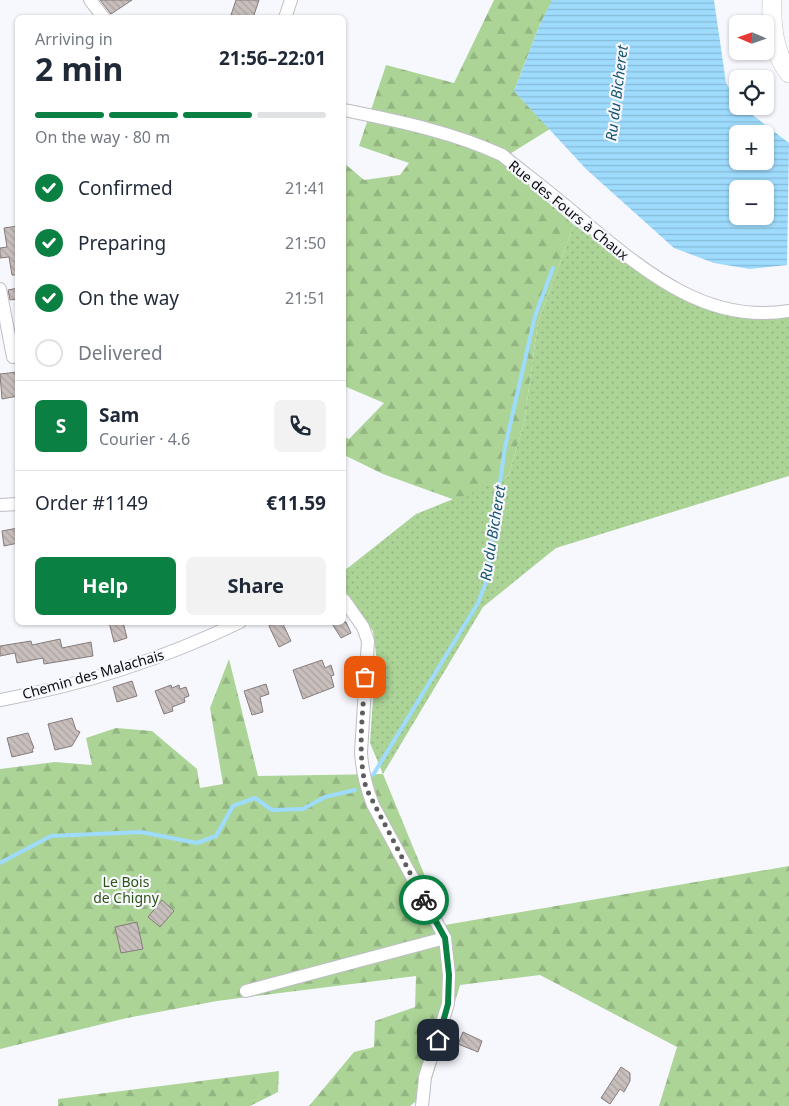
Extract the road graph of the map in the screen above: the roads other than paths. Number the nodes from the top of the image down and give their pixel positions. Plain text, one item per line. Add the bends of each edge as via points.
1 (90, 0) edge
2 (291, 0) edge
3 (772, 0) edge
4 (102, 15) edge
5 (286, 15) edge
6 (789, 73) edge
7 (346, 110) edge
8 (0, 289) edge
9 (789, 311) edge
10 (15, 357) edge
11 (0, 359) edge
12 (15, 504) edge
13 (0, 505) edge
14 (346, 603) edge
15 (233, 625) edge
16 (0, 700) edge
17 (445, 938) junction
18 (246, 991) dead end
19 (422, 1106) edge

1 - 4 street
2 - 5 street
3 - 6 main road via 776,46
7 - 9 street, Rue des Fours à Chaux via 439,132 502,155 630,260 682,294 746,313
8 - 10 street
10 - 11 street
12 - 13 street
14 - 17 street via 368,642 361,752 366,788
15 - 16 street, Chemin des Malachais via 161,656
17 - 18 street
17 - 19 street via 448,1004 425,1077

